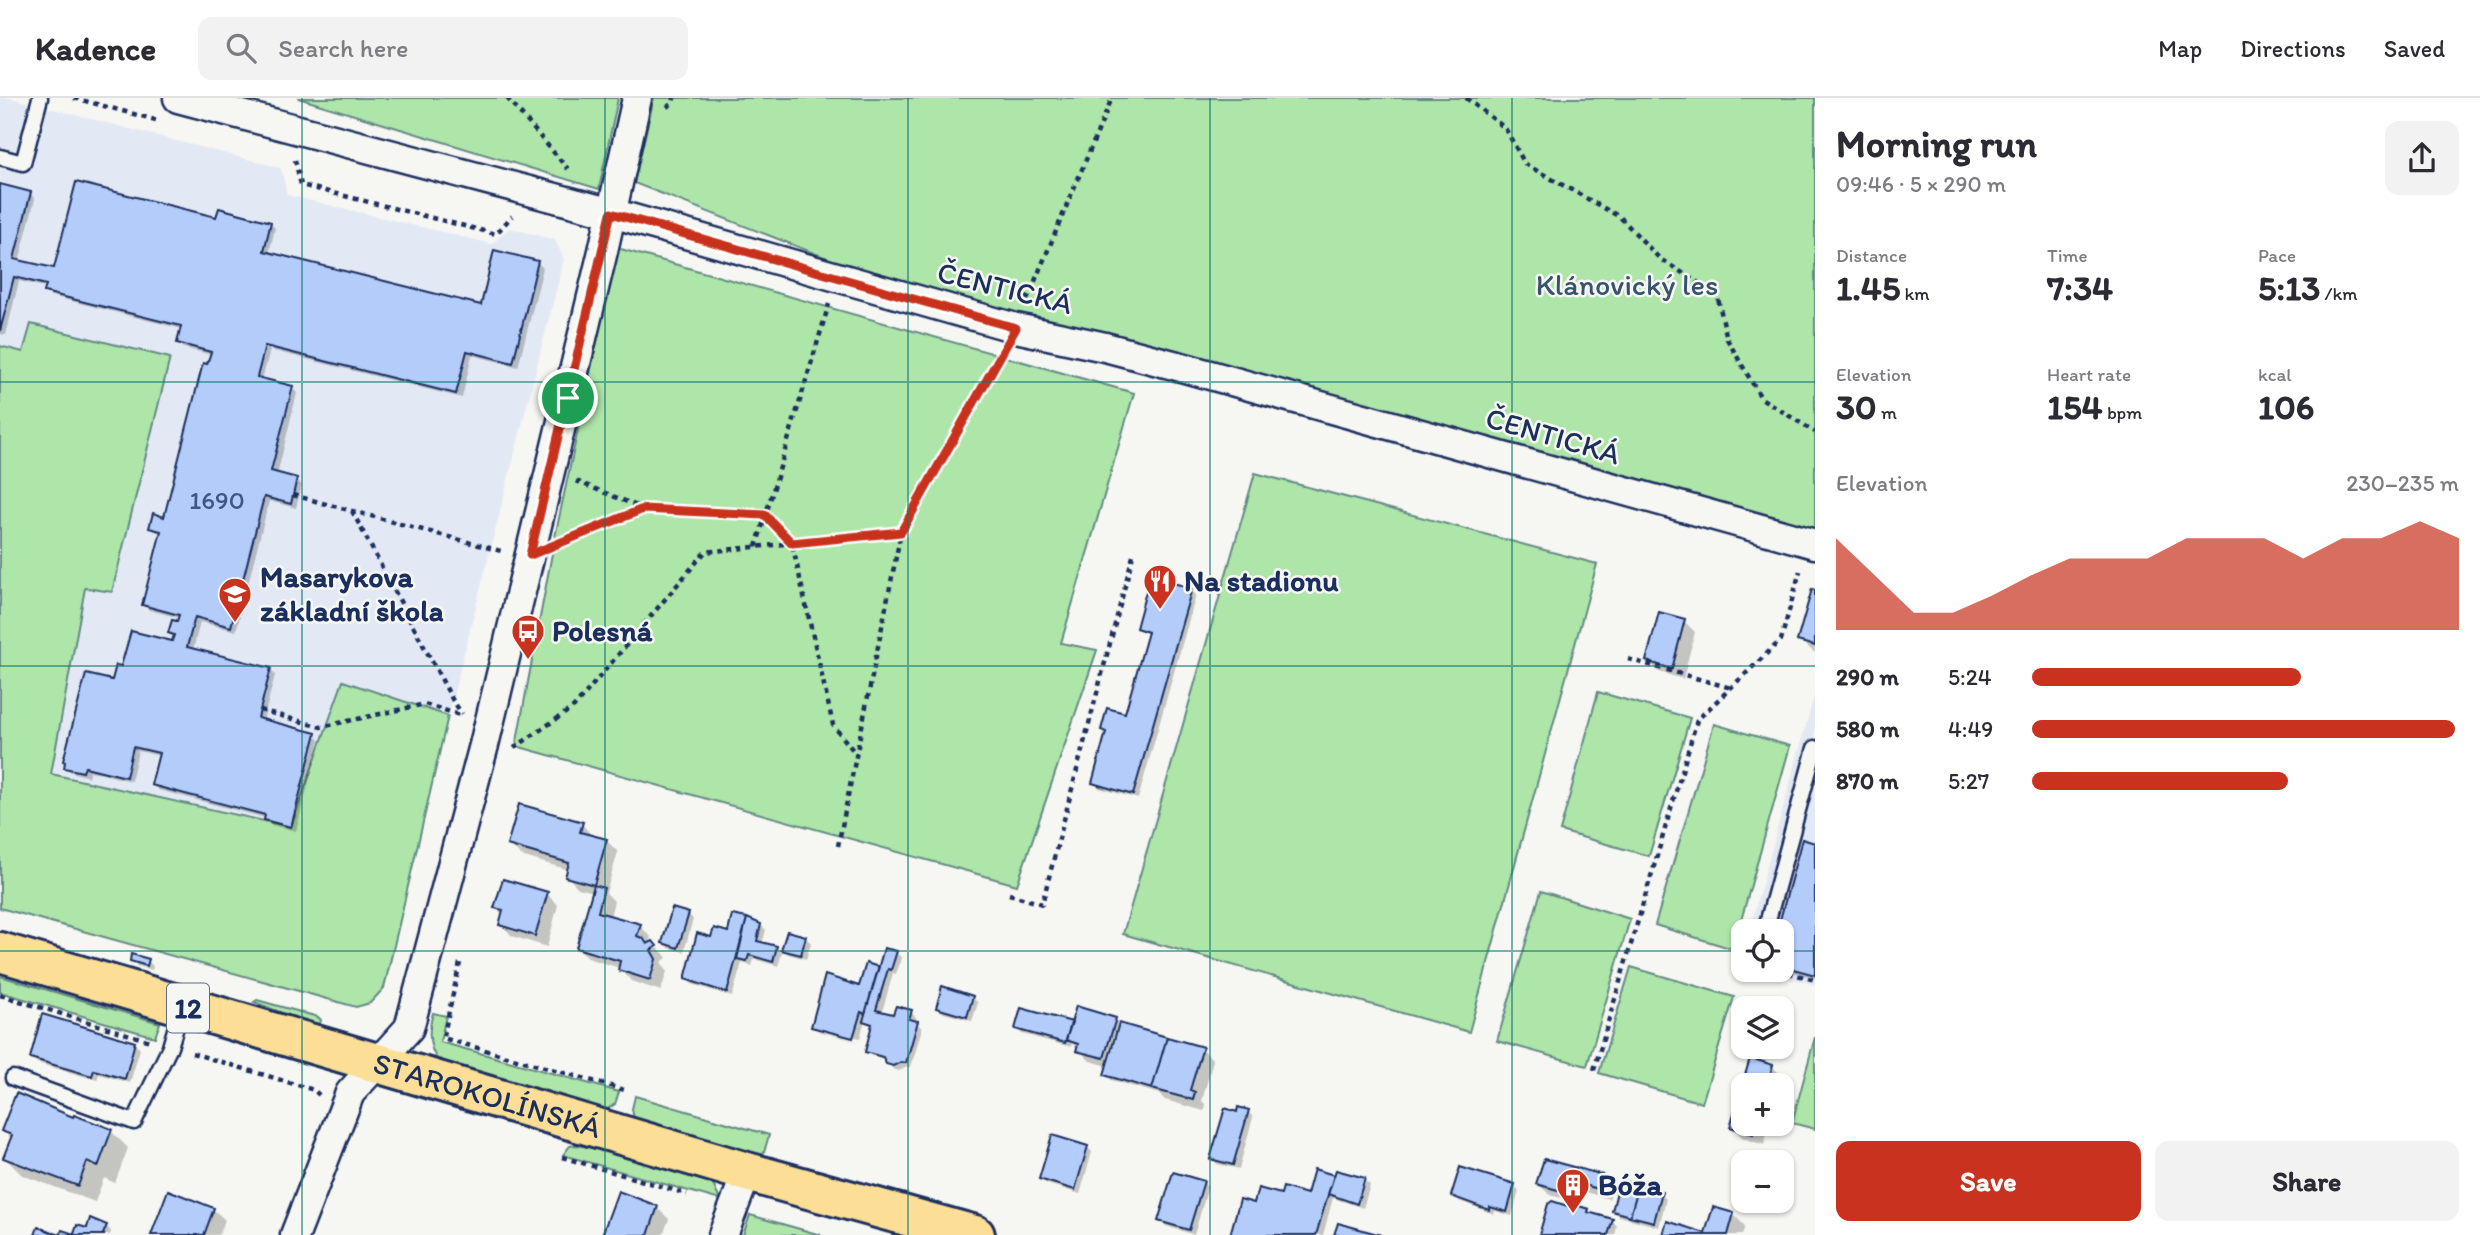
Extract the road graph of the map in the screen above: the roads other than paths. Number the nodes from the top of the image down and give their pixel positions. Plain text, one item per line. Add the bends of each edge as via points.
1 (40, 98) edge
2 (178, 98) edge
3 (637, 98) edge
4 (0, 157) edge
5 (598, 210) junction
6 (1809, 553) edge
7 (1815, 748) edge
8 (1768, 919) edge
9 (0, 953) edge
10 (182, 1006) junction
11 (376, 1062) junction
12 (13, 1078) dead end
13 (747, 1171) junction
14 (295, 1235) edge
15 (723, 1235) edge
16 (975, 1235) edge

1 - 4 lane via 23,163
2 - 5 street, ČENTICKÁ
3 - 5 street
5 - 6 street, ČENTICKÁ via 1016,328 1185,368
5 - 11 street via 550,471 518,553 484,745 409,1028
7 - 8 lane
9 - 10 main road, STAROKOLÍNSKÁ / 12
10 - 11 main road, STAROKOLÍNSKÁ / 12
10 - 12 lane via 170,1047 134,1122
11 - 13 main road, STAROKOLÍNSKÁ / 12
11 - 14 street via 350,1093
13 - 15 street
13 - 16 main road, STAROKOLÍNSKÁ / 12

